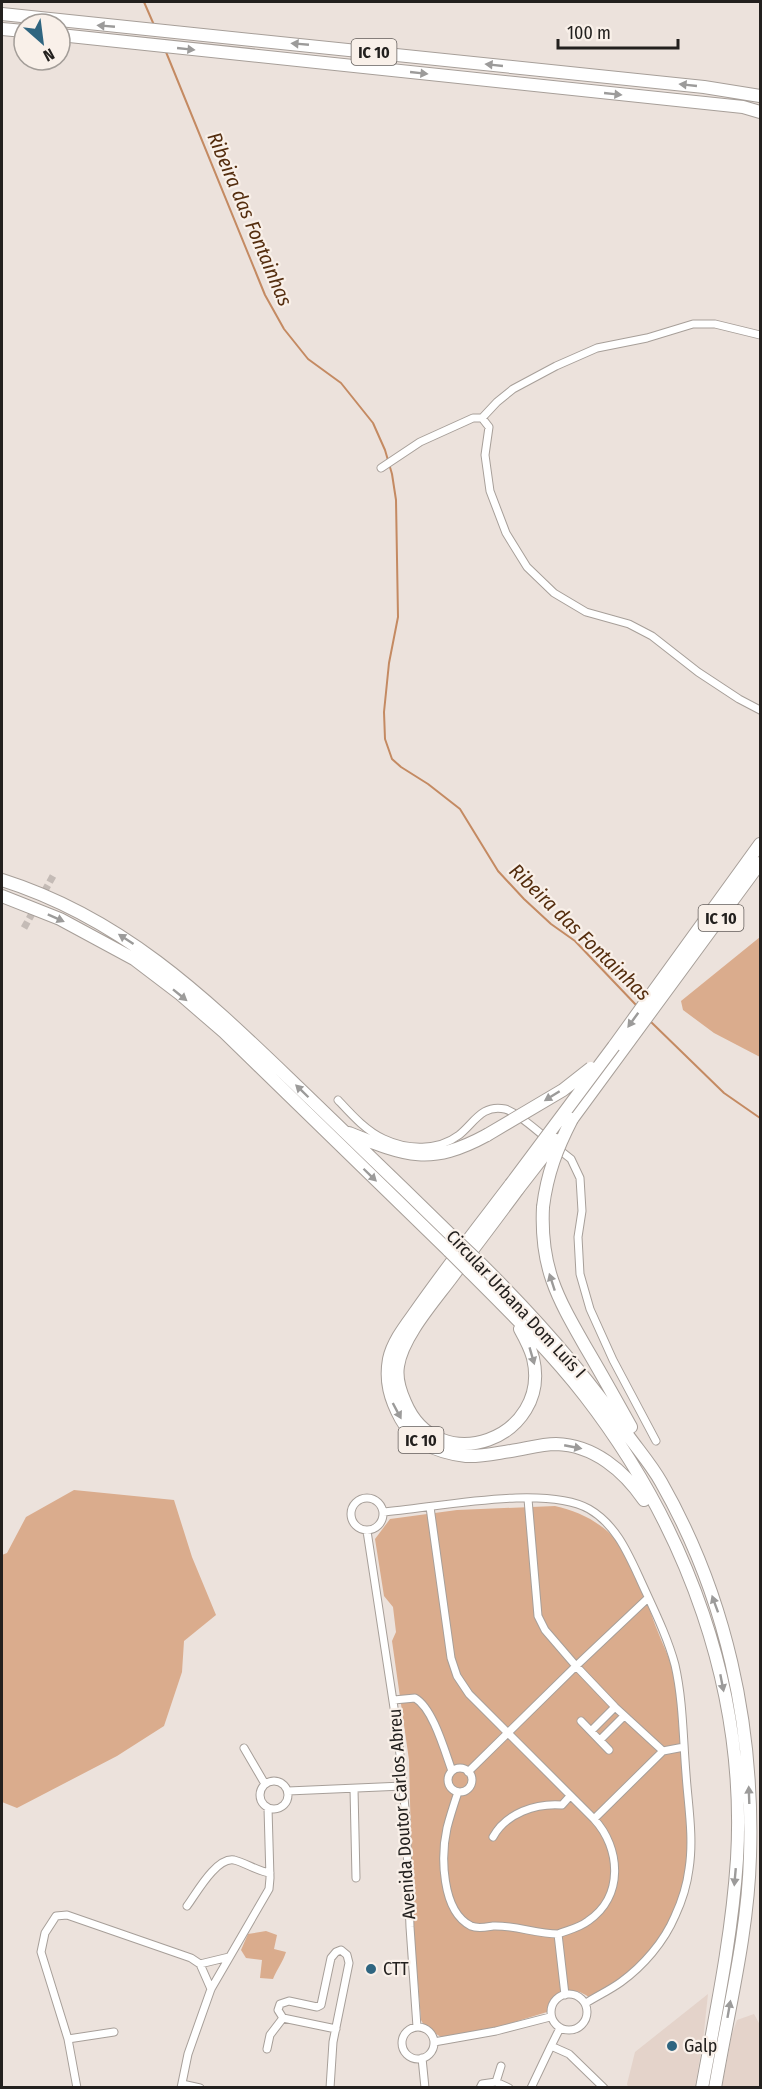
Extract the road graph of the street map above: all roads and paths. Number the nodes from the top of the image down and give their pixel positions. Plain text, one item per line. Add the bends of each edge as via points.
1 (2, 14) edge
2 (72, 36) edge
3 (760, 96) edge
4 (760, 112) edge
5 (760, 335) edge
6 (482, 418) junction
7 (381, 468) dead end
8 (760, 710) edge
9 (760, 844) edge
10 (760, 863) edge
11 (2, 880) edge
12 (2, 896) edge
13 (614, 1046) junction
14 (338, 1100) dead end
15 (572, 1119) junction
16 (344, 1131) junction
17 (515, 1187) junction
18 (472, 1265) junction
19 (504, 1306) junction
20 (656, 1441) dead end
21 (660, 1481) junction
22 (528, 1499) junction
23 (430, 1507) junction
24 (383, 1512) junction
25 (367, 1530) junction
26 (678, 1548) junction
27 (648, 1598) junction
28 (576, 1666) junction
29 (394, 1700) junction
30 (615, 1707) junction
31 (624, 1716) junction
32 (581, 1721) dead end
33 (591, 1731) junction
34 (508, 1732) junction
35 (600, 1740) junction
36 (684, 1747) junction
37 (244, 1748) dead end
38 (609, 1750) dead end
39 (663, 1751) junction
40 (452, 1771) junction
41 (468, 1772) junction
42 (265, 1784) junction
43 (404, 1786) junction
44 (354, 1789) junction
45 (288, 1791) junction
46 (458, 1792) junction
47 (570, 1796) junction
48 (268, 1808) junction
49 (594, 1819) junction
50 (493, 1837) dead end
51 (270, 1873) junction
52 (357, 1878) dead end
53 (187, 1906) dead end
54 (558, 1934) junction
55 (229, 1957) junction
56 (200, 1964) junction
57 (211, 1989) junction
58 (565, 1995) junction
59 (586, 2003) junction
60 (550, 2017) junction
61 (283, 2018) junction
62 (417, 2027) junction
63 (560, 2028) junction
64 (336, 2029) junction
65 (114, 2032) dead end
66 (68, 2039) junction
67 (434, 2043) junction
68 (551, 2046) junction
69 (267, 2049) dead end
70 (422, 2058) junction
71 (501, 2066) dead end
72 (496, 2082) junction
73 (181, 2086) edge
74 (485, 2086) edge
75 (77, 2088) edge
76 (200, 2088) edge
77 (330, 2088) edge
78 (425, 2088) edge
79 (509, 2088) edge
80 (531, 2088) edge
81 (604, 2088) edge
82 (702, 2088) edge
83 (715, 2088) edge

3 -> 1 highway, IC 10
2 -> 4 highway, IC 10 via 743,107
5 - 6 street via 715,324 693,324 597,348 513,389
6 - 7 street via 473,418 420,442
6 - 8 street via 489,427 485,454 490,491 506,532 527,567 554,594 586,612 629,624 652,636 698,672
9 -> 13 highway, IC 10
10 - 15 highway, IC 10 / IC 10
16 -> 11 highway, Circular Urbana Dom Luís I via 228,1021 153,957 80,912
12 -> 18 highway, Circular Urbana Dom Luís I, bridge via 60,919 134,959 180,994 224,1032 448,1251
13 -> 16 highway, IC 10, bridge via 573,1083 488,1136 450,1152 415,1155
13 - 17 highway, IC 10, bridge
14 - 20 street via 383,1139 411,1148 436,1146 458,1135 487,1110 506,1109 571,1159 580,1178 580,1275 590,1309
15 - 17 highway, IC 10, bridge
21 -> 15 highway, IC 10, bridge via 554,1289 544,1243 543,1207 552,1161
16 - 18 highway, Circular Urbana Dom Luís I, bridge via 458,1241
19 -> 17 highway, IC 10 via 532,1356 535,1382 530,1403 512,1426 485,1442 464,1445 438,1438 409,1411 400,1389 398,1366 407,1341 423,1316
17 -> 26 highway, IC 10 via 434,1286 399,1336 386,1378 392,1403 404,1425 423,1443 442,1452 468,1456 556,1444 584,1449 626,1475
18 - 19 highway, Circular Urbana Dom Luís I
18 - 21 highway, Circular Urbana Dom Luís I via 528,1312 572,1361
19 - 26 highway, Circular Urbana Dom Luís I via 602,1419
83 -> 21 highway, Circular Urbana Dom Luís I via 748,1894 746,1748 737,1682 719,1614 698,1559
22 - 23 street
22 - 27 street via 568,1500 591,1510 621,1540
22 - 28 street via 538,1616
23 - 24 street
23 - 34 street via 444,1620 455,1671 469,1694
24 - 25 street via 382,1522
24 - 25 street via 379,1504 368,1498 354,1504 353,1522
25 - 29 street, Avenida Doutor Carlos Abreu
26 -> 82 highway, Circular Urbana Dom Luís I via 716,1653 729,1721 735,1786 734,1892
27 - 28 street
27 - 36 street via 675,1667
28 - 30 street
28 - 34 street
29 - 40 street via 415,1698 422,1703
29 - 43 street, Avenida Doutor Carlos Abreu
30 - 31 street
30 - 33 street
31 - 35 street
31 - 39 street
32 - 33 street
33 - 35 street
34 - 41 street
34 - 47 street
35 - 38 street
36 - 39 street
36 - 59 street via 690,1857 687,1881 674,1918 641,1964 621,1982
37 - 42 street
39 - 49 street
40 - 41 street via 461,1768
40 - 46 street via 449,1784
41 - 46 street via 471,1783
42 - 45 street via 279,1782
42 - 48 street via 260,1796
43 - 44 street
43 - 62 street, Avenida Doutor Carlos Abreu
44 - 45 street
44 - 52 street
45 - 48 street via 285,1804 277,1809
46 - 54 street via 444,1853 448,1896 455,1911 477,1928 506,1927
47 - 49 street
47 - 50 street via 562,1805 539,1806 517,1814 499,1827
48 - 51 street
49 - 54 street via 610,1844 616,1873 612,1890 590,1920
51 - 53 street via 225,1861
51 - 55 street via 268,1892
54 - 58 street
55 - 56 street
55 - 57 street
56 - 57 street
56 - 66 street via 67,1916 56,1916 45,1933 41,1952
57 - 73 street
58 - 59 street via 577,1996
58 - 60 street via 553,2004
59 - 63 street via 582,2025
60 - 63 street
60 - 67 street
61 - 64 street
61 - 64 street via 278,2012 286,2001 322,2004 332,1958 343,1951 349,1963
61 - 69 street via 270,2035
62 - 67 street via 428,2031
62 - 70 street via 406,2032 402,2043 409,2055
63 - 68 street
64 - 77 street
65 - 66 street
66 - 75 street
67 - 70 street
68 - 80 street
68 - 81 street via 569,2054
70 - 78 street
71 - 72 street
72 - 74 street
72 - 79 street
73 - 76 street

